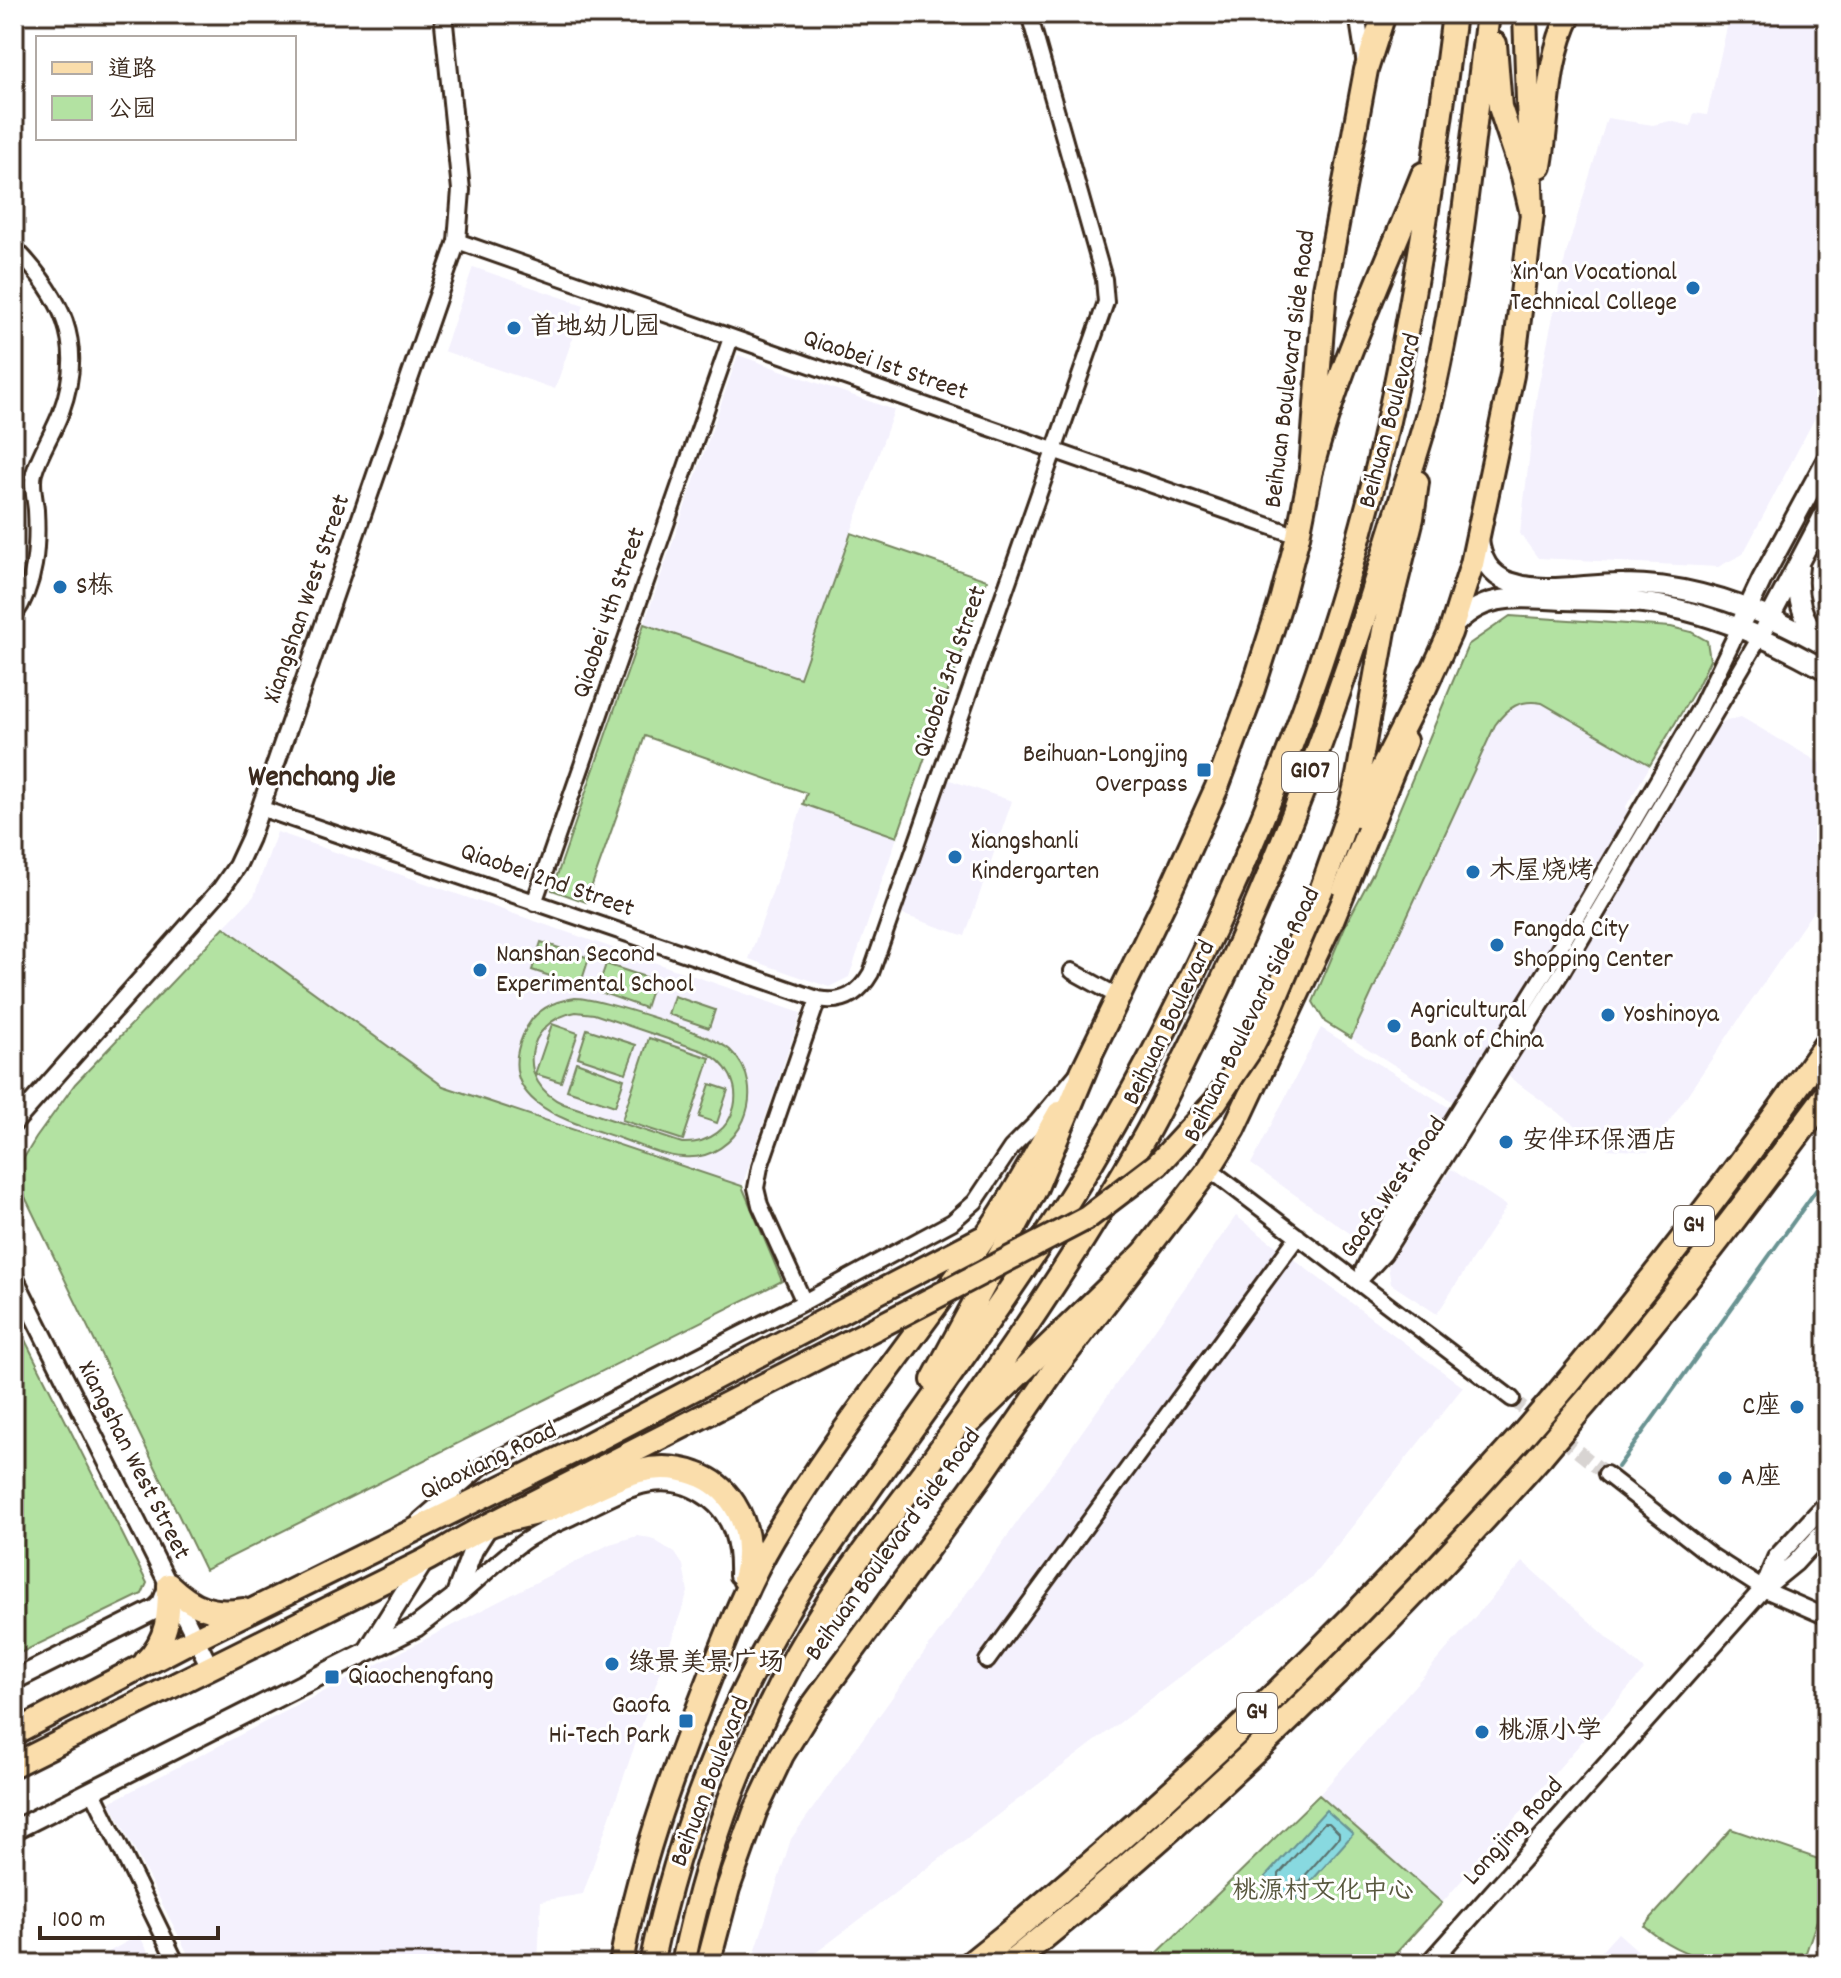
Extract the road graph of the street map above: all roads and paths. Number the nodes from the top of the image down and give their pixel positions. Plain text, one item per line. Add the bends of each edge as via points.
1 (443, 14) edge
2 (1029, 14) edge
3 (1357, 14) edge
4 (1369, 14) edge
5 (1384, 14) edge
6 (1454, 14) edge
7 (1488, 14) edge
8 (1495, 14) edge
9 (1525, 14) edge
10 (1570, 14) edge
11 (1366, 70) junction
12 (1442, 112) junction
13 (1532, 214) junction
14 (457, 241) junction
15 (14, 247) edge
16 (731, 338) junction
17 (1432, 399) junction
18 (1055, 451) junction
19 (1827, 459) edge
20 (1311, 470) junction
21 (1827, 509) edge
22 (1298, 536) junction
23 (1479, 536) junction
24 (1801, 556) junction
25 (1748, 609) junction
26 (14, 616) edge
27 (1770, 618) junction
28 (1452, 628) junction
29 (1739, 628) junction
30 (1760, 637) junction
31 (1827, 646) edge
32 (1827, 671) edge
33 (1430, 674) junction
34 (260, 808) junction
35 (1322, 888) junction
36 (534, 903) junction
37 (1072, 971) dead end
38 (1119, 997) junction
39 (818, 999) junction
40 (1827, 1044) edge
41 (1090, 1058) junction
42 (1827, 1095) edge
43 (14, 1123) edge
44 (1209, 1169) junction
45 (986, 1236) junction
46 (1298, 1236) junction
47 (1147, 1250) junction
48 (14, 1277) edge
49 (1358, 1282) junction
50 (804, 1302) junction
51 (1512, 1399) tunnel mouth
52 (899, 1447) junction
53 (935, 1455) junction
54 (1606, 1474) tunnel mouth
55 (1827, 1503) edge
56 (489, 1525) junction
57 (1827, 1528) edge
58 (402, 1536) junction
59 (424, 1561) junction
60 (169, 1585) junction
61 (1763, 1589) junction
62 (450, 1604) junction
63 (259, 1607) junction
64 (1827, 1617) edge
65 (728, 1630) junction
66 (196, 1638) junction
67 (366, 1655) junction
68 (987, 1661) dead end
69 (210, 1667) junction
70 (138, 1668) junction
71 (14, 1680) edge
72 (80, 1699) junction
73 (94, 1725) junction
74 (14, 1733) edge
75 (14, 1765) edge
76 (92, 1790) junction
77 (14, 1830) edge
78 (177, 1964) edge
79 (621, 1964) edge
80 (651, 1964) edge
81 (683, 1964) edge
82 (708, 1964) edge
83 (971, 1964) edge
84 (1010, 1964) edge
85 (1429, 1964) edge

1 - 14 street, Xiangshan West Street via 461,190
2 - 18 street, Qiaobei 3rd Street via 1106,291
3 - 11 street
4 - 11 main road
5 - 11 main road, Beihuan Boulevard Side Road
6 - 12 main road, Beihuan Boulevard / G107
7 - 17 main road, Beihuan Boulevard / G107 via 1461,235
8 - 13 main road via 1500,107
9 - 13 main road, Beihuan Boulevard Side Road
10 - 13 main road via 1553,65
11 - 20 main road, Beihuan Boulevard Side Road via 1325,289
12 - 20 main road via 1423,173 1322,426
12 - 52 main road, Beihuan Boulevard / G107 via 1417,272 1377,467 1337,608 1279,773 1211,936 1118,1115 999,1307
13 - 23 main road, Beihuan Boulevard Side Road via 1512,375
14 - 16 street, Qiaobei 1st Street
14 - 34 street, Xiangshan West Street
15 - 26 street via 37,270 61,308 71,356 62,409 33,475 37,556
16 - 18 street, Qiaobei 1st Street
16 - 36 street, Qiaobei 4th Street
17 - 35 main road via 1358,776
17 - 53 main road, Beihuan Boulevard / G107 via 1317,754 1241,943 1174,1083 1118,1182
18 - 22 street, Qiaobei 1st Street
18 - 39 street, Qiaobei 3rd Street via 871,973 845,999
19 - 25 main road
20 - 22 main road, Beihuan Boulevard Side Road
21 - 24 main road
22 - 38 main road, Beihuan Boulevard Side Road via 1249,701 1217,787
23 - 25 main road via 1485,563 1511,583 1543,588 1650,585 1700,593
23 - 28 main road, Beihuan Boulevard Side Road
24 - 27 main road
24 - 31 main road via 1801,607
25 - 27 main road
25 - 29 main road
27 - 30 main road
27 - 31 main road
28 - 29 main road via 1477,606 1517,598 1653,604
28 - 33 main road, Beihuan Boulevard Side Road
29 - 30 main road
29 - 49 street, Gaofa West Road via 1701,706 1505,1040 1374,1247
30 - 32 main road
30 - 49 street, Gaofa West Road via 1526,1031 1384,1254
33 - 35 main road
33 - 44 main road, Beihuan Boulevard Side Road via 1295,1002
34 - 36 street, Qiaobei 2nd Street
34 - 43 street, Xiangshan West Street via 230,877
35 - 56 main road, bridge via 1250,1050 1215,1102 1158,1164 1087,1218
36 - 39 street, Qiaobei 2nd Street
37 - 38 street
38 - 41 main road, Beihuan Boulevard Side Road
39 - 50 street via 756,1188
40 - 83 highway, G4, bridge via 1612,1330 1400,1570 1251,1719
41 - 45 main road, Beihuan Boulevard Side Road
41 - 50 street via 1011,1148 964,1213
41 - 52 main road via 1029,1203
42 - 84 highway, G4, bridge via 1617,1367 1407,1599 1187,1812
44 - 46 street
44 - 47 main road, Beihuan Boulevard Side Road
45 - 58 main road, Qiaoxiang Road
45 - 65 main road, Beihuan Boulevard Side Road via 793,1507
46 - 49 street
46 - 68 street
47 - 53 main road
47 - 82 main road, Beihuan Boulevard Side Road via 1056,1367 782,1755 728,1888
48 - 60 street, Xiangshan West Street
49 - 51 street
50 - 58 street via 483,1466
52 - 80 main road, Beihuan Boulevard / G107 via 779,1621 734,1708 680,1847
53 - 81 main road, Beihuan Boulevard / G107 via 833,1596 762,1721 704,1875
54 - 61 street
55 - 61 street, Longjing Road via 1776,1558
56 - 59 main road
56 - 62 main road
56 - 65 main road via 557,1506 639,1469 671,1467 703,1476 730,1499 749,1543
57 - 61 street, Longjing Road
58 - 63 main road, Qiaoxiang Road
59 - 67 main road
59 - 69 main road
60 - 63 main road via 201,1609
60 - 66 street, Xiangshan West Street
60 - 70 main road via 165,1634
60 - 71 main road via 156,1609
61 - 64 street
61 - 85 street, Longjing Road
62 - 65 street via 529,1538 627,1489 668,1483 703,1495 731,1529 737,1561
62 - 67 main road
63 - 66 main road, Qiaoxiang Road
65 - 79 main road, Beihuan Boulevard Side Road via 660,1807
66 - 69 street, Xiangshan West Street
66 - 70 main road, Qiaoxiang Road
67 - 76 main road
69 - 73 main road
70 - 72 main road, Qiaoxiang Road
72 - 73 main road
72 - 74 main road, Qiaoxiang Road
73 - 75 main road
76 - 77 main road
76 - 78 street

